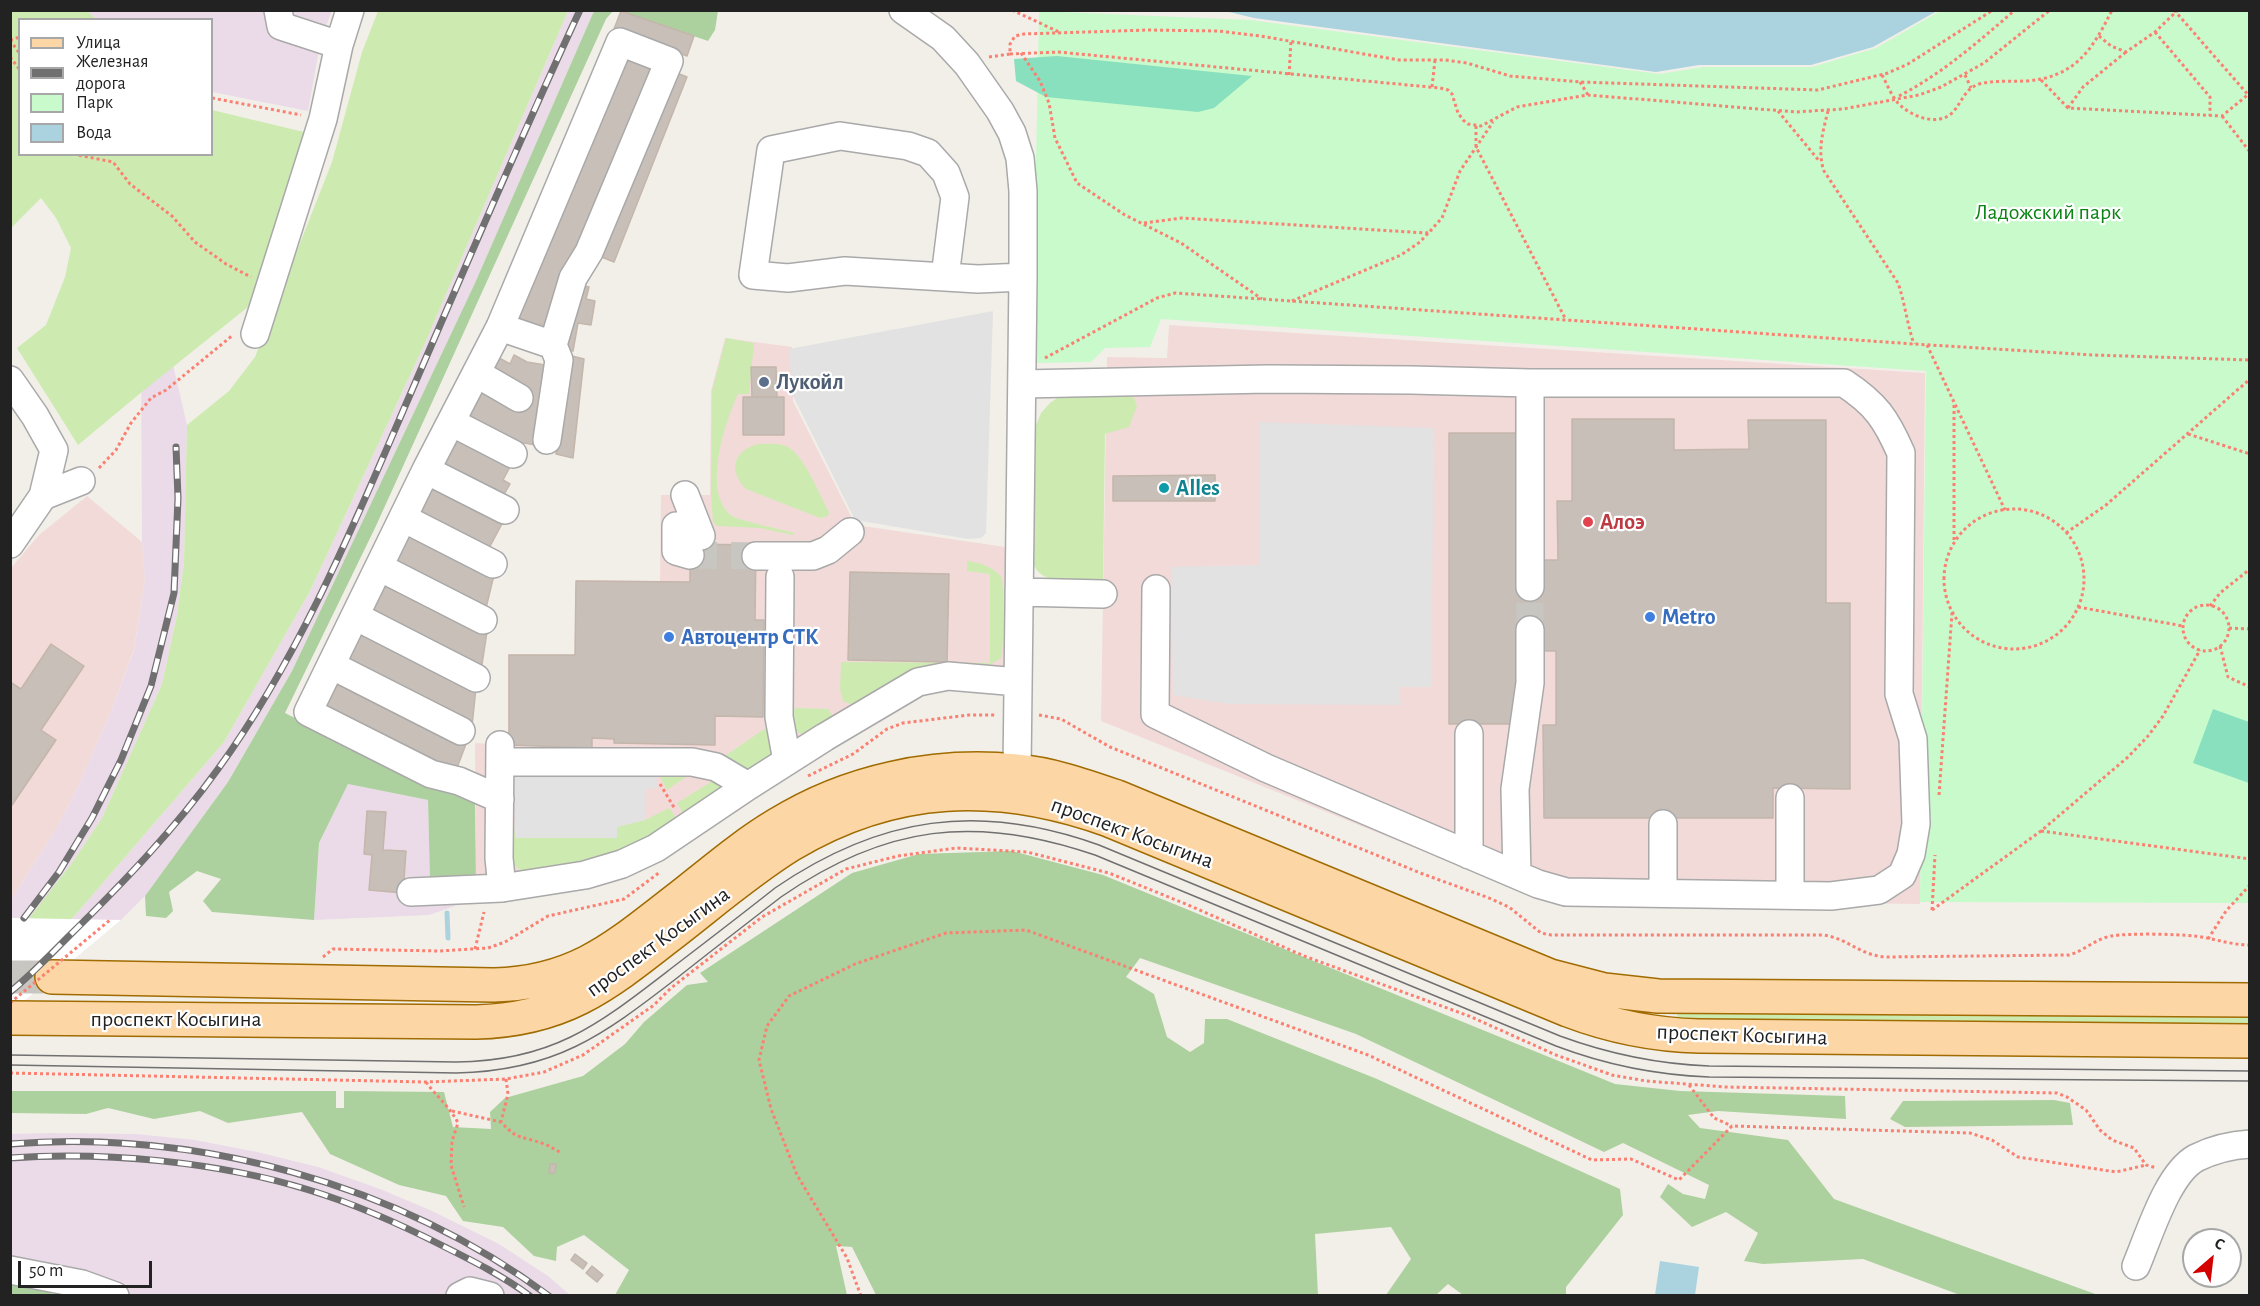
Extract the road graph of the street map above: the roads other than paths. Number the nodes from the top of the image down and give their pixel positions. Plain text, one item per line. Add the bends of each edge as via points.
1 (278, 10) edge
2 (350, 10) edge
3 (903, 10) edge
4 (339, 45) junction
5 (945, 277) junction
6 (1023, 277) junction
7 (259, 322) road end
8 (500, 327) junction
9 (553, 345) junction
10 (476, 374) junction
11 (1022, 377) junction
12 (10, 380) edge
13 (1530, 383) junction
14 (519, 398) dead end
15 (451, 422) junction
16 (547, 440) dead end
17 (513, 454) dead end
18 (426, 470) junction
19 (81, 481) road end
20 (685, 495) dead end
21 (43, 496) junction
22 (505, 510) dead end
23 (403, 518) junction
24 (850, 532) dead end
25 (686, 542) dead end
26 (10, 544) edge
27 (756, 556) tunnel mouth
28 (493, 564) dead end
29 (379, 567) junction
30 (780, 577) dead end
31 (1530, 587) tunnel mouth
32 (1156, 589) dead end
33 (1019, 592) junction
34 (1103, 594) dead end
35 (355, 616) junction
36 (483, 620) dead end
37 (1530, 630) tunnel mouth
38 (331, 665) junction
39 (476, 678) dead end
40 (1018, 681) junction
41 (461, 731) dead end
42 (1469, 734) dead end
43 (787, 761) junction
44 (1017, 771) junction
45 (748, 786) junction
46 (1791, 798) dead end
47 (500, 799) junction
48 (1664, 824) dead end
49 (1469, 855) junction
50 (1516, 874) junction
51 (496, 889) junction
52 (411, 892) dead end
53 (1663, 892) junction
54 (1790, 895) junction
55 (52, 977) tunnel mouth
56 (2250, 1000) edge
57 (10, 1018) edge
58 (2250, 1041) edge
59 (2250, 1144) edge
60 (2136, 1266) dead end
61 (10, 1270) edge
62 (115, 1296) edge
63 (460, 1296) edge
64 (490, 1296) edge

1 - 4 street via 282,26
2 - 4 street
3 - 6 street via 943,38 968,64 1012,133 1020,158 1023,191
4 - 7 street via 325,108
5 - 5 street via 845,271 788,278 753,275 771,150 840,136 908,146 928,153 946,172 954,197
5 - 6 street
6 - 11 street
8 - 9 street
8 - 9 street via 620,42 669,60 589,252 573,278
8 - 10 street
9 - 16 street via 559,360
10 - 14 street
10 - 15 street
11 - 13 street
11 - 33 street
12 - 21 street via 54,450
13 - 31 street
13 - 54 street via 1844,383 1866,398 1888,424 1901,453 1899,694 1913,739 1916,824 1911,854 1902,876 1879,890 1831,896
15 - 17 street
15 - 18 street
18 - 22 street
18 - 23 street
19 - 21 street
20 - 25 street
21 - 26 street
23 - 28 street
23 - 29 street
24 - 27 street via 828,550 813,555
29 - 35 street
29 - 36 street
30 - 43 street via 779,717
32 - 49 street via 1155,714 1266,768
33 - 34 street
33 - 40 street
35 - 38 street
35 - 39 street
37 - 50 street via 1530,683 1515,789
38 - 41 street
38 - 47 street via 308,712 431,774
40 - 43 street via 948,676 918,682
40 - 44 street
42 - 49 street
43 - 45 street
44 - 55 main road, проспект Косыгина via 924,772 885,779 811,806 744,847 609,952 540,981 494,985
44 - 56 main road, проспект Косыгина via 1080,784 1118,797 1544,974 1590,988 1658,996
45 - 47 street via 716,766 692,762 500,753
45 - 51 street via 656,848 622,864 585,875
46 - 54 street
47 - 51 street
48 - 53 street
49 - 50 street
50 - 53 street via 1566,892
51 - 52 street
53 - 54 street
57 - 58 main road, проспект Косыгина via 476,1022 527,1018 560,1008 606,985 759,867 822,828 891,803 964,793 1001,794 1074,807 1568,1010 1639,1031 1699,1036
59 - 60 street via 2233,1145 2195,1158 2180,1173
61 - 62 street via 82,1284
63 - 64 street via 470,1292

